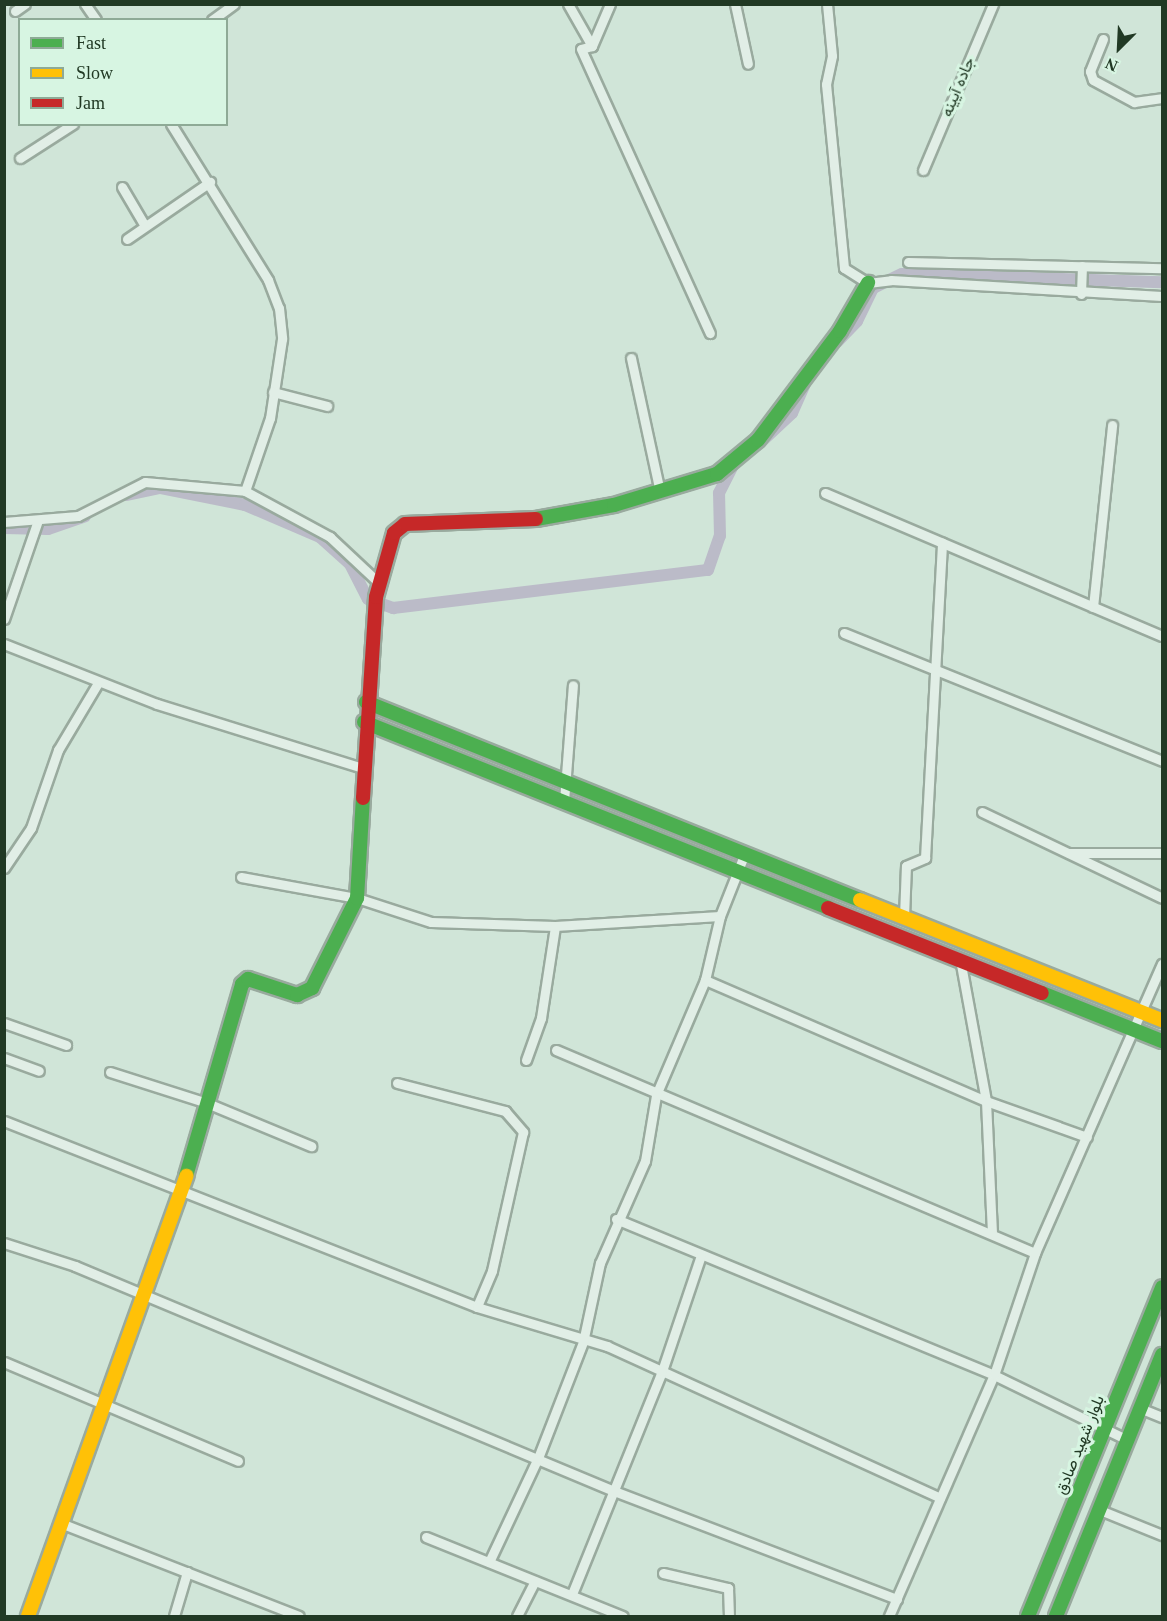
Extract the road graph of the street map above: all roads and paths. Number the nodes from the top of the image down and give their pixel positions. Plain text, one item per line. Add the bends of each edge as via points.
1 (25, 4) edge
2 (85, 4) edge
3 (234, 4) edge
4 (568, 4) edge
5 (610, 4) edge
6 (735, 4) edge
7 (826, 4) edge
8 (993, 4) edge
9 (15, 11) dead end
10 (95, 18) edge
11 (215, 18) edge
12 (1103, 39) dead end
13 (592, 46) junction
14 (748, 64) dead end
15 (1162, 98) edge
16 (70, 126) edge
17 (172, 126) edge
18 (21, 158) dead end
19 (923, 170) dead end
20 (210, 182) junction
21 (122, 187) dead end
22 (145, 225) junction
23 (127, 239) dead end
24 (908, 262) dead end
25 (1082, 266) junction
26 (1162, 268) edge
27 (867, 283) junction
28 (1081, 294) junction
29 (1162, 296) edge
30 (710, 333) dead end
31 (631, 358) dead end
32 (273, 392) junction
33 (327, 406) dead end
34 (1112, 425) dead end
35 (246, 491) junction
36 (660, 492) junction
37 (825, 493) dead end
38 (4, 522) edge
39 (38, 523) junction
40 (942, 542) junction
41 (379, 591) junction
42 (1093, 607) junction
43 (4, 619) edge
44 (844, 633) dead end
45 (1162, 636) edge
46 (4, 644) edge
47 (932, 670) junction
48 (98, 683) junction
49 (573, 685) dead end
50 (366, 702) junction
51 (364, 722) junction
52 (1162, 761) edge
53 (362, 768) junction
54 (570, 784) junction
55 (564, 801) junction
56 (982, 812) dead end
57 (1065, 853) junction
58 (1162, 853) edge
59 (745, 854) junction
60 (4, 868) edge
61 (738, 870) junction
62 (241, 877) dead end
63 (357, 898) junction
64 (1162, 898) edge
65 (720, 916) junction
66 (904, 917) junction
67 (555, 926) junction
68 (960, 959) junction
69 (1162, 964) edge
70 (705, 980) junction
71 (1142, 1012) junction
72 (1162, 1020) edge
73 (4, 1023) edge
74 (1134, 1030) junction
75 (1162, 1041) edge
76 (66, 1045) dead end
77 (556, 1050) dead end
78 (4, 1058) edge
79 (526, 1060) dead end
80 (39, 1071) dead end
81 (110, 1072) dead end
82 (397, 1083) dead end
83 (656, 1095) junction
84 (986, 1101) junction
85 (207, 1103) junction
86 (4, 1121) edge
87 (1087, 1137) junction
88 (310, 1146) dead end
89 (183, 1191) junction
90 (616, 1219) junction
91 (992, 1232) junction
92 (4, 1243) edge
93 (1035, 1253) junction
94 (701, 1255) junction
95 (1162, 1287) edge
96 (145, 1295) junction
97 (477, 1307) junction
98 (583, 1342) junction
99 (1162, 1355) edge
100 (4, 1362) edge
101 (661, 1374) junction
102 (994, 1375) junction
103 (107, 1406) junction
104 (1142, 1409) junction
105 (1162, 1417) edge
106 (1104, 1430) junction
107 (1128, 1440) junction
108 (538, 1458) junction
109 (238, 1461) dead end
110 (614, 1491) junction
111 (940, 1498) junction
112 (1100, 1510) junction
113 (63, 1524) junction
114 (1162, 1535) edge
115 (426, 1537) dead end
116 (489, 1562) junction
117 (187, 1572) junction
118 (663, 1573) dead end
119 (535, 1581) junction
120 (572, 1594) junction
121 (897, 1599) junction
122 (28, 1617) edge
123 (174, 1617) edge
124 (299, 1617) edge
125 (517, 1617) edge
126 (623, 1617) edge
127 (729, 1617) edge
128 (889, 1617) edge
129 (1028, 1617) edge
130 (1056, 1617) edge

1 - 9 street
2 - 10 street
3 - 11 street
4 - 13 street
5 - 13 street
6 - 14 street
7 - 27 street via 832,56 826,84 843,226 841,253 844,268
8 - 19 street, جاده آیینه
12 - 15 street via 1090,71 1093,80 1134,102
13 - 30 street via 581,50
16 - 18 street
17 - 20 street
20 - 22 street
20 - 32 street via 279,308 282,339
21 - 22 street
22 - 23 street
24 - 25 street
25 - 26 street
25 - 28 street
27 - 28 street via 891,280
27 - 36 street via 840,331 758,440 717,474
28 - 29 street
31 - 36 street
32 - 33 street
32 - 35 street via 270,418
34 - 42 street
35 - 39 street via 145,482 78,516
35 - 41 street via 330,537
36 - 41 street via 530,520 405,524 391,538
37 - 40 street
38 - 39 street
39 - 43 street
40 - 42 street via 963,555 997,562
40 - 47 street
41 - 50 street
42 - 45 street
44 - 47 street
46 - 48 street
47 - 52 street
47 - 66 street via 925,858 906,866
48 - 53 street
48 - 60 street via 58,750 31,828
49 - 54 street
50 - 51 street
50 - 54 street
51 - 53 street
51 - 55 street
53 - 63 street
54 - 55 street
54 - 59 street
55 - 61 street
56 - 57 street
57 - 58 street
57 - 64 street
59 - 61 street
59 - 66 street
61 - 65 street
61 - 68 street
62 - 63 street
63 - 67 street via 431,922
63 - 85 street via 312,988 297,995 244,980
65 - 67 street
65 - 70 street
66 - 71 street
67 - 79 street via 541,1018
68 - 74 street
68 - 84 street
69 - 71 street
70 - 83 street
70 - 84 street
71 - 72 street
71 - 74 street
73 - 76 street
74 - 75 street
74 - 87 street
77 - 83 street
78 - 80 street
81 - 85 street
82 - 97 street via 505,1111 523,1132 492,1271
83 - 90 street via 645,1161
83 - 91 street
84 - 87 street
84 - 91 street
85 - 88 street
85 - 89 street
86 - 89 street
87 - 93 street
89 - 96 street
89 - 97 street
90 - 94 street
90 - 98 street
91 - 93 street
92 - 96 street
93 - 102 street
94 - 101 street
94 - 102 street
95 - 106 street, بلوار شهید صادق
96 - 103 street
96 - 108 street
97 - 98 street
98 - 101 street via 607,1346
98 - 108 street
99 - 104 street
100 - 103 street
101 - 110 street
101 - 111 street via 802,1432
102 - 106 street
102 - 111 street
103 - 109 street
103 - 113 street
104 - 105 street
104 - 107 street
106 - 107 street
106 - 129 street, بلوار شهید صادق
107 - 112 street
108 - 110 street
108 - 116 street
110 - 120 street
110 - 121 street
111 - 121 street
112 - 114 street
112 - 130 street
113 - 117 street
113 - 122 street
115 - 116 street
116 - 119 street
117 - 123 street
117 - 124 street
118 - 127 street via 728,1588
119 - 120 street
119 - 125 street
120 - 126 street
121 - 128 street

